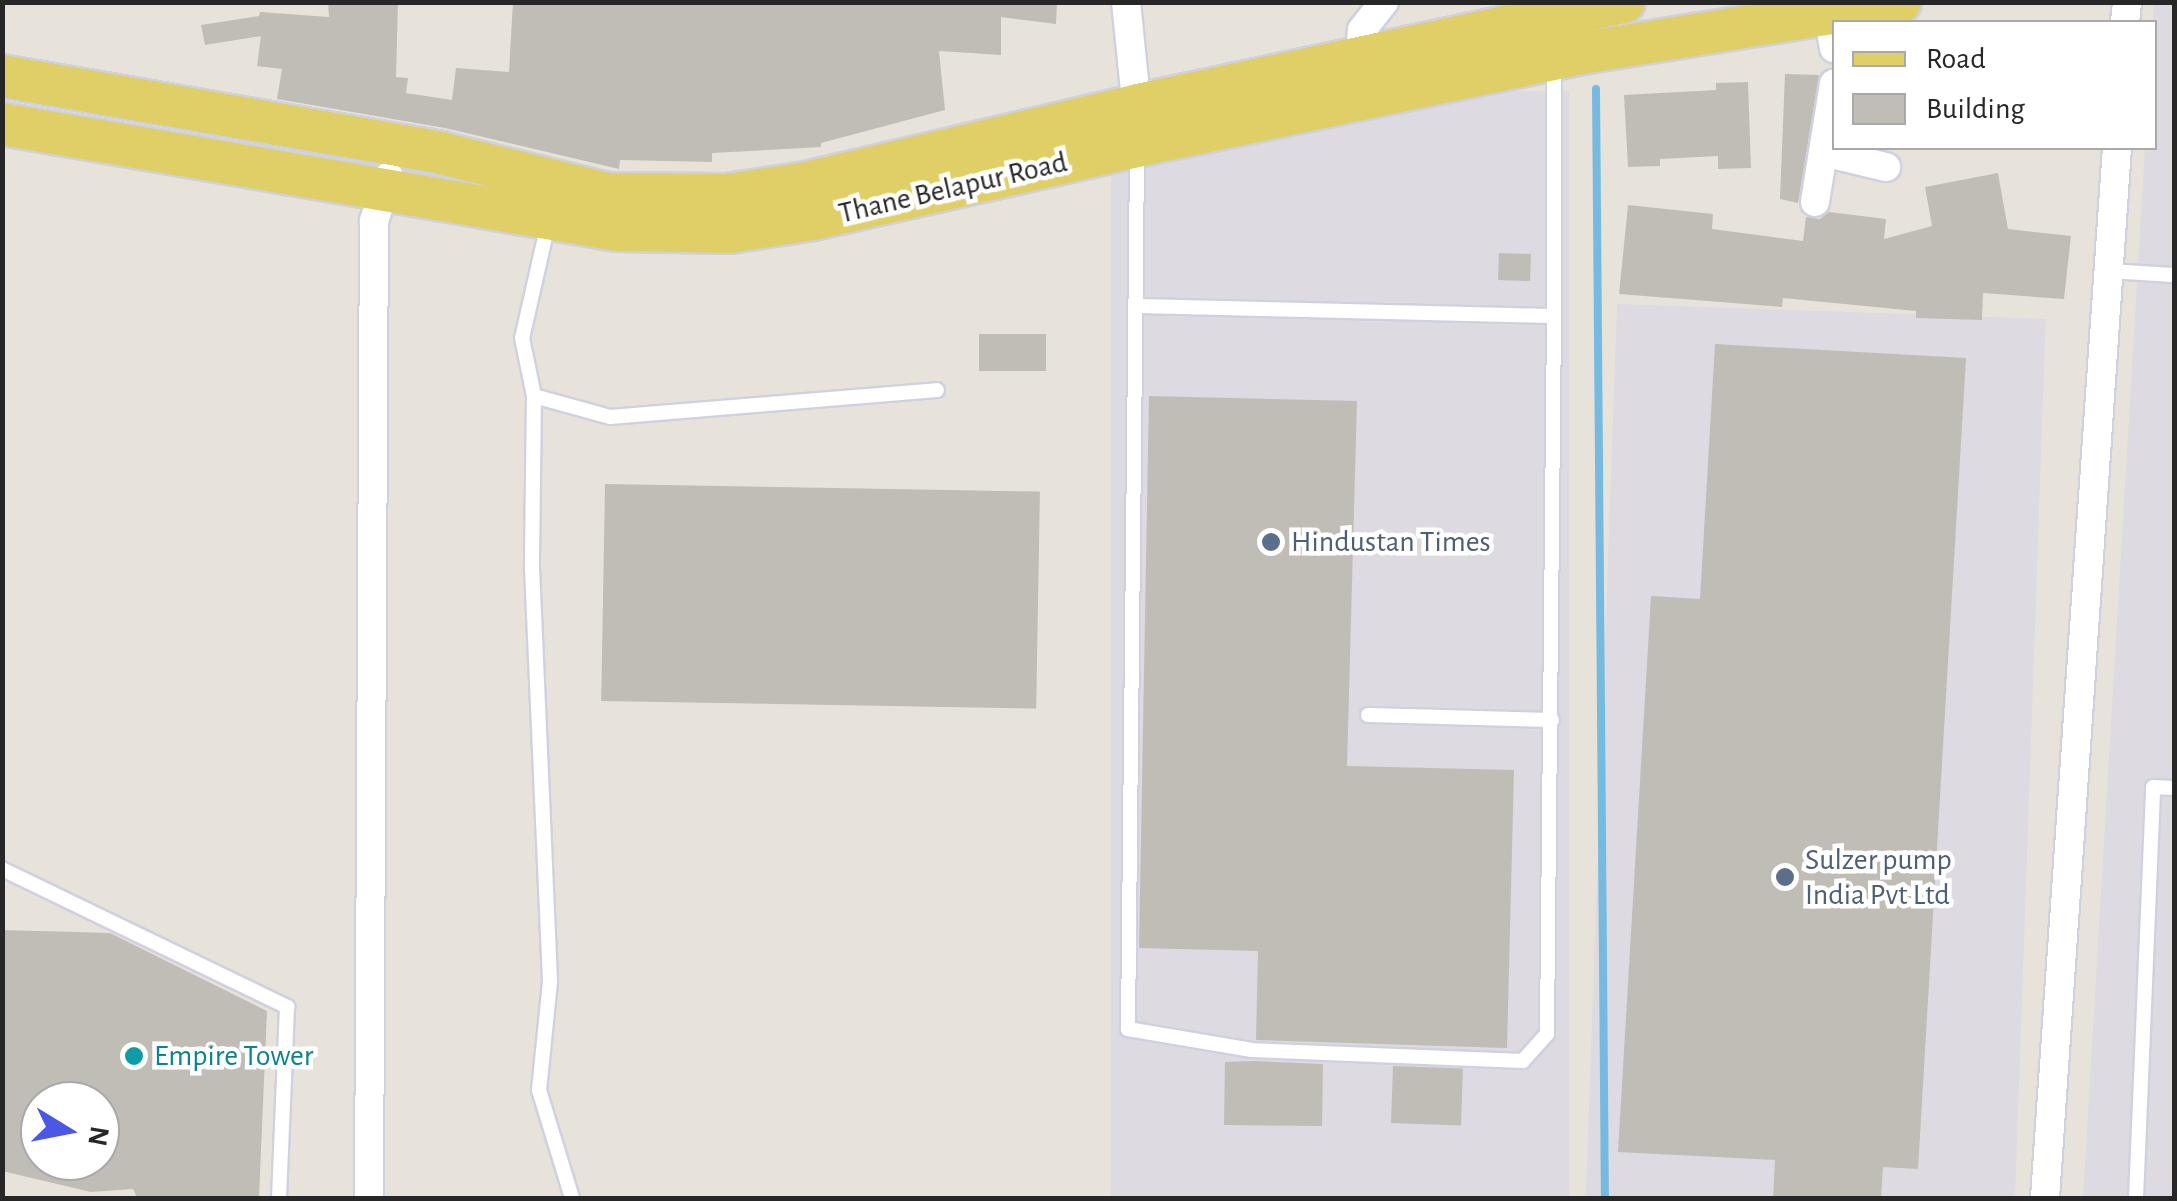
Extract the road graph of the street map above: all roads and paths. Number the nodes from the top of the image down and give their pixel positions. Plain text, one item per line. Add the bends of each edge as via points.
1 (1126, 2) edge
2 (1384, 2) edge
3 (1900, 2) edge
4 (1599, 5) edge
5 (1833, 20) edge
6 (1829, 21) edge
7 (1571, 56) junction
8 (1360, 58) junction
9 (2, 76) edge
10 (1832, 96) edge
11 (2, 124) edge
12 (1138, 126) junction
13 (396, 145) junction
14 (2116, 150) edge
15 (1823, 152) junction
16 (1886, 166) dead end
17 (386, 191) junction
18 (1815, 202) dead end
19 (549, 218) junction
20 (2108, 271) junction
21 (2174, 275) edge
22 (1137, 306) junction
23 (1554, 316) junction
24 (937, 390) dead end
25 (534, 396) junction
26 (1368, 715) dead end
27 (1552, 720) junction
28 (2174, 788) edge
29 (2, 868) edge
30 (279, 1198) edge
31 (369, 1198) edge
32 (572, 1198) edge
33 (2044, 1198) edge
34 (2136, 1198) edge

1 - 12 street
2 - 8 street via 1362,30
3 - 5 main road, Thane Belapur Road
4 - 7 street
4 - 8 main road, Thane Belapur Road
6 - 7 main road, Thane Belapur Road
7 - 12 main road, Thane Belapur Road
7 - 23 lane
8 - 12 main road, Thane Belapur Road
9 - 13 main road, Thane Belapur Road
10 - 15 street
11 - 17 main road, Thane Belapur Road
12 - 13 main road, Thane Belapur Road via 727,195 608,194
12 - 19 main road, Thane Belapur Road via 813,220 663,234
12 - 22 lane
13 - 17 street
14 - 20 street
15 - 16 street
15 - 18 street
17 - 19 main road, Thane Belapur Road
17 - 31 street via 374,220
19 - 25 lane via 522,338
20 - 21 lane
20 - 33 street
22 - 23 lane
22 - 27 lane via 1128,1028 1252,1050 1523,1061 1547,1034
23 - 27 lane
24 - 25 lane via 610,417
25 - 32 lane via 532,568 550,982 539,1090
26 - 27 lane
28 - 34 lane via 2152,787
29 - 30 lane via 286,1006

